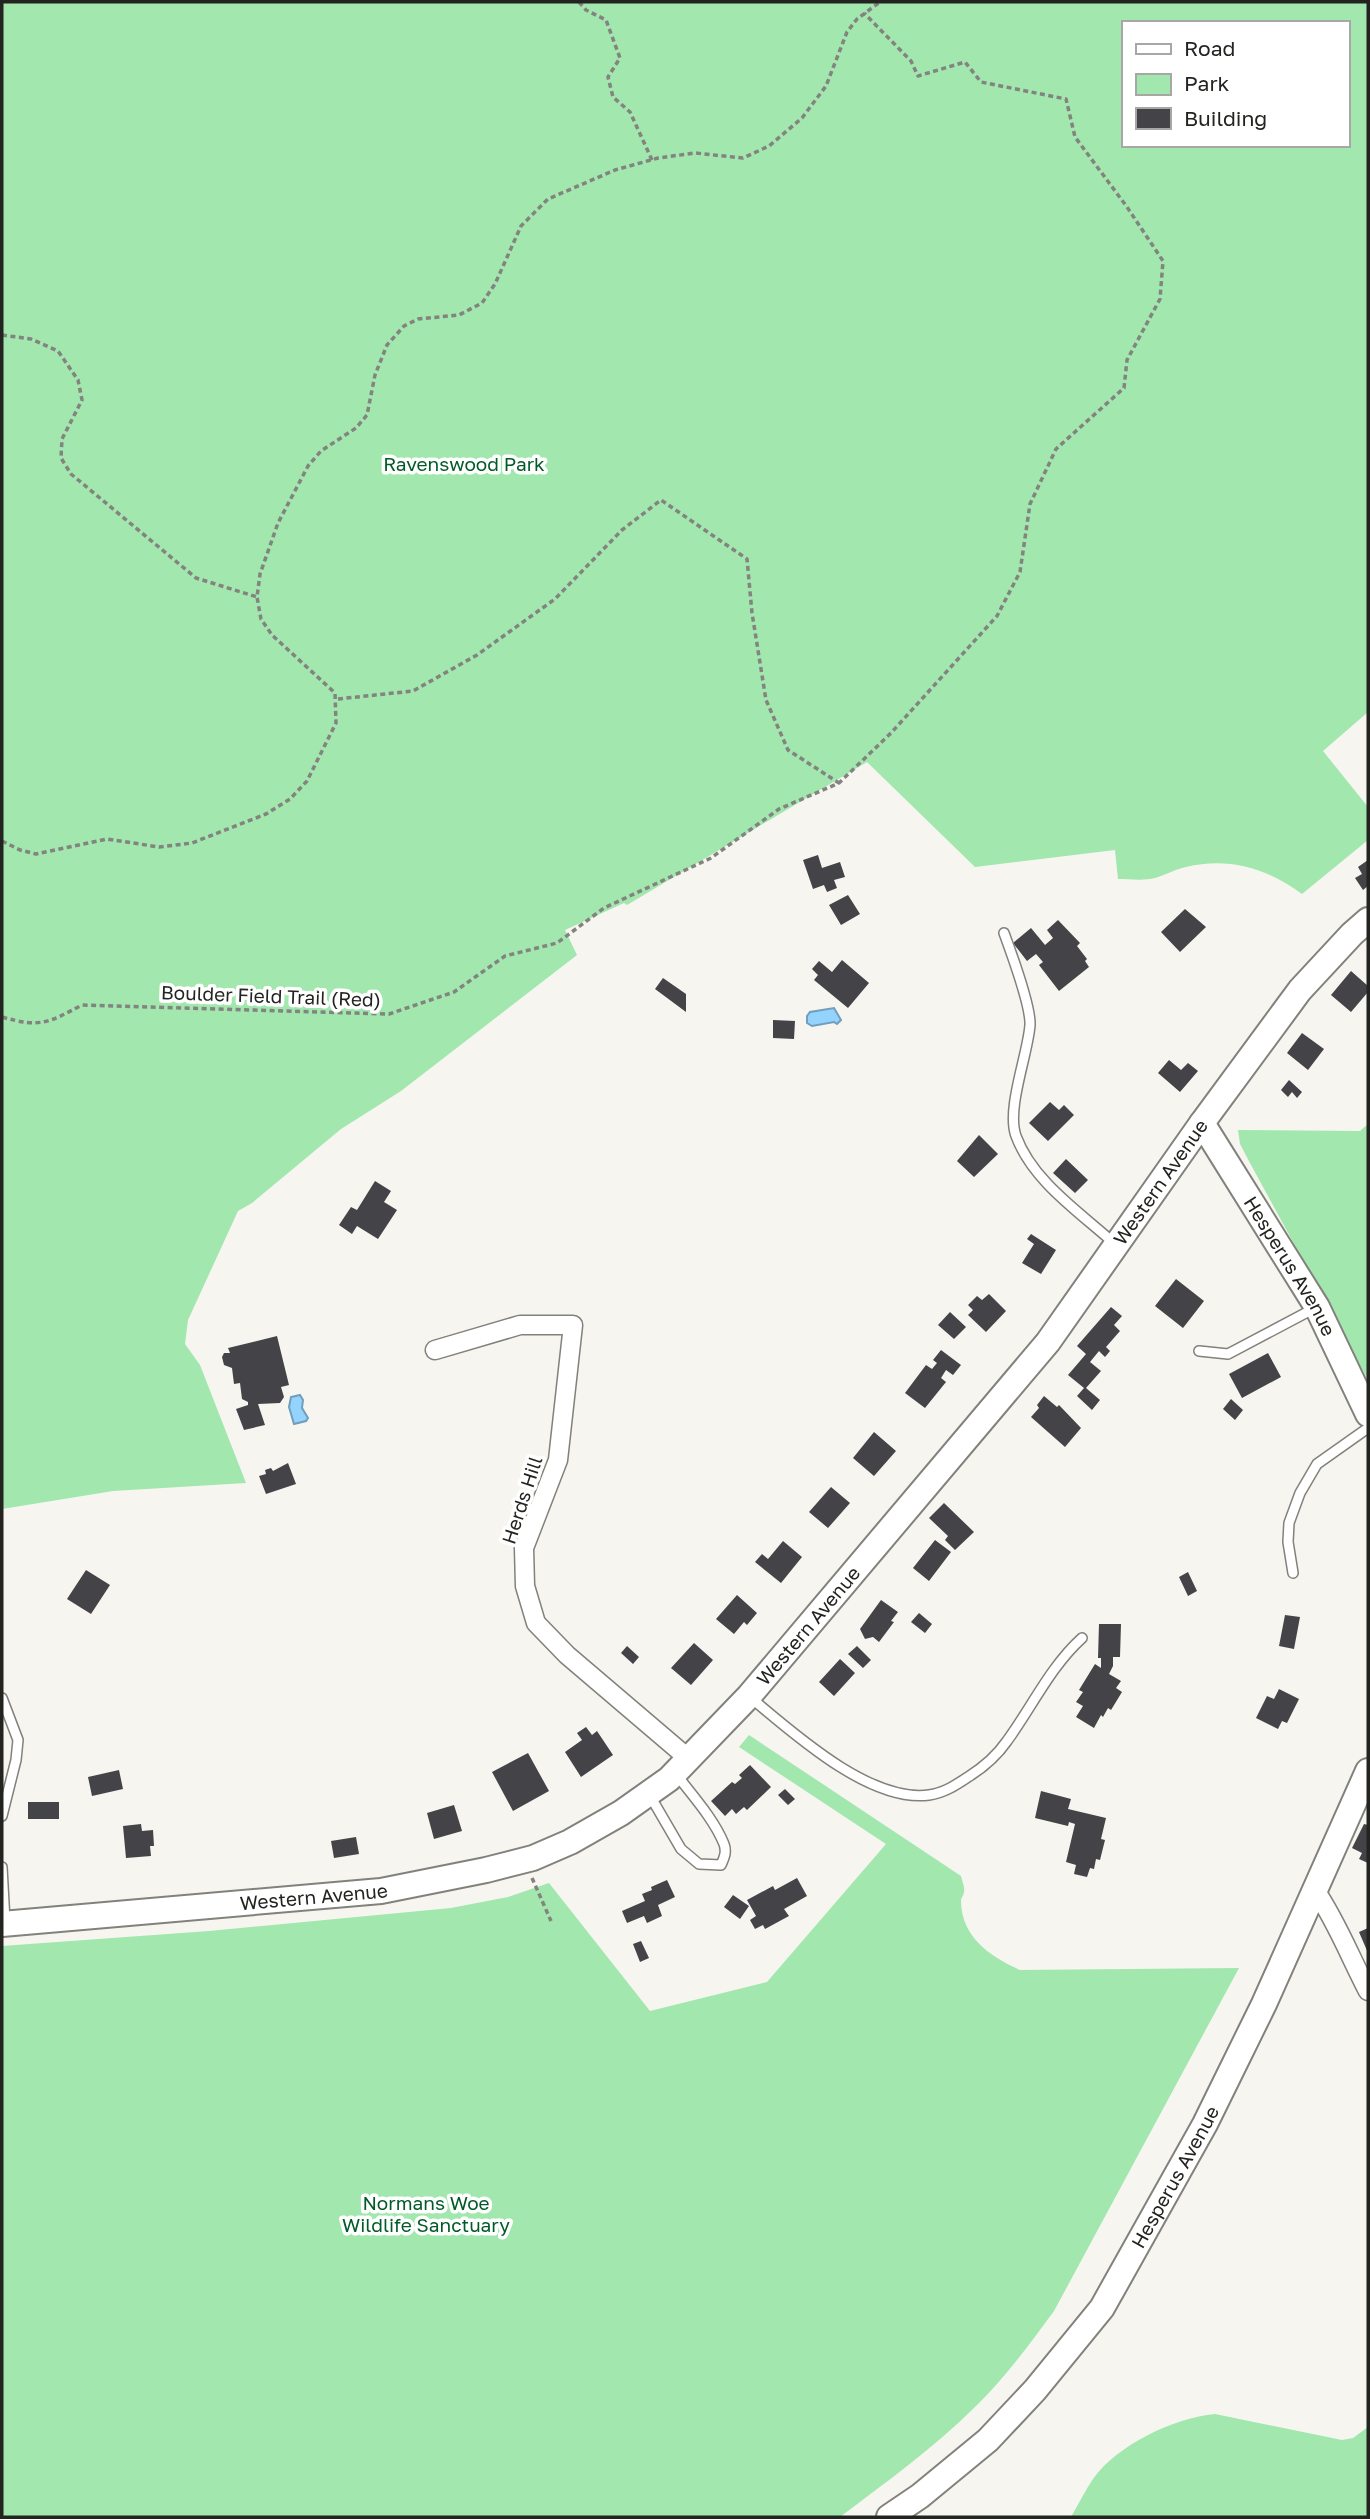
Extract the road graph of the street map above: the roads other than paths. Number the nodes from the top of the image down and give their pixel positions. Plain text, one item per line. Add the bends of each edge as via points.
1 (1368, 920) edge
2 (1004, 933) dead end
3 (1202, 1124) junction
4 (1117, 1246) junction
5 (1317, 1307) junction
6 (435, 1350) dead end
7 (1199, 1351) dead end
8 (1368, 1414) edge
9 (1368, 1428) edge
10 (1293, 1573) dead end
11 (1082, 1638) dead end
12 (749, 1696) junction
13 (2, 1698) edge
14 (682, 1766) junction
15 (1368, 1771) edge
16 (648, 1793) junction
17 (2, 1816) edge
18 (2, 1867) edge
19 (1315, 1890) junction
20 (4, 1923) edge
21 (1368, 1991) edge
22 (889, 2517) edge

1 - 3 main road, Western Avenue via 1300,990
2 - 4 lane via 1030,1022 1014,1101 1015,1134 1038,1175
3 - 4 main road, Western Avenue
3 - 5 main road, Hesperus Avenue
4 - 12 main road, Western Avenue via 1048,1342
5 - 7 lane via 1228,1354
5 - 8 main road, Hesperus Avenue
6 - 14 street, Herds Hill via 520,1325 573,1325 558,1460 524,1548 525,1586 536,1623
9 - 10 lane via 1317,1464 1300,1493 1289,1522
11 - 12 lane via 1060,1659 986,1766 946,1790 927,1795 891,1792 865,1780 817,1752
12 - 14 main road, Western Avenue
13 - 17 lane via 18,1740
14 - 16 main road, Western Avenue
14 - 16 lane via 723,1843 722,1865 699,1864 681,1849
15 - 19 main road, Hesperus Avenue
16 - 20 main road, Western Avenue via 570,1842 486,1870 380,1891
18 - 20 lane
19 - 21 street via 1340,1930
19 - 22 main road, Hesperus Avenue via 1205,2124 1102,2308 988,2440

